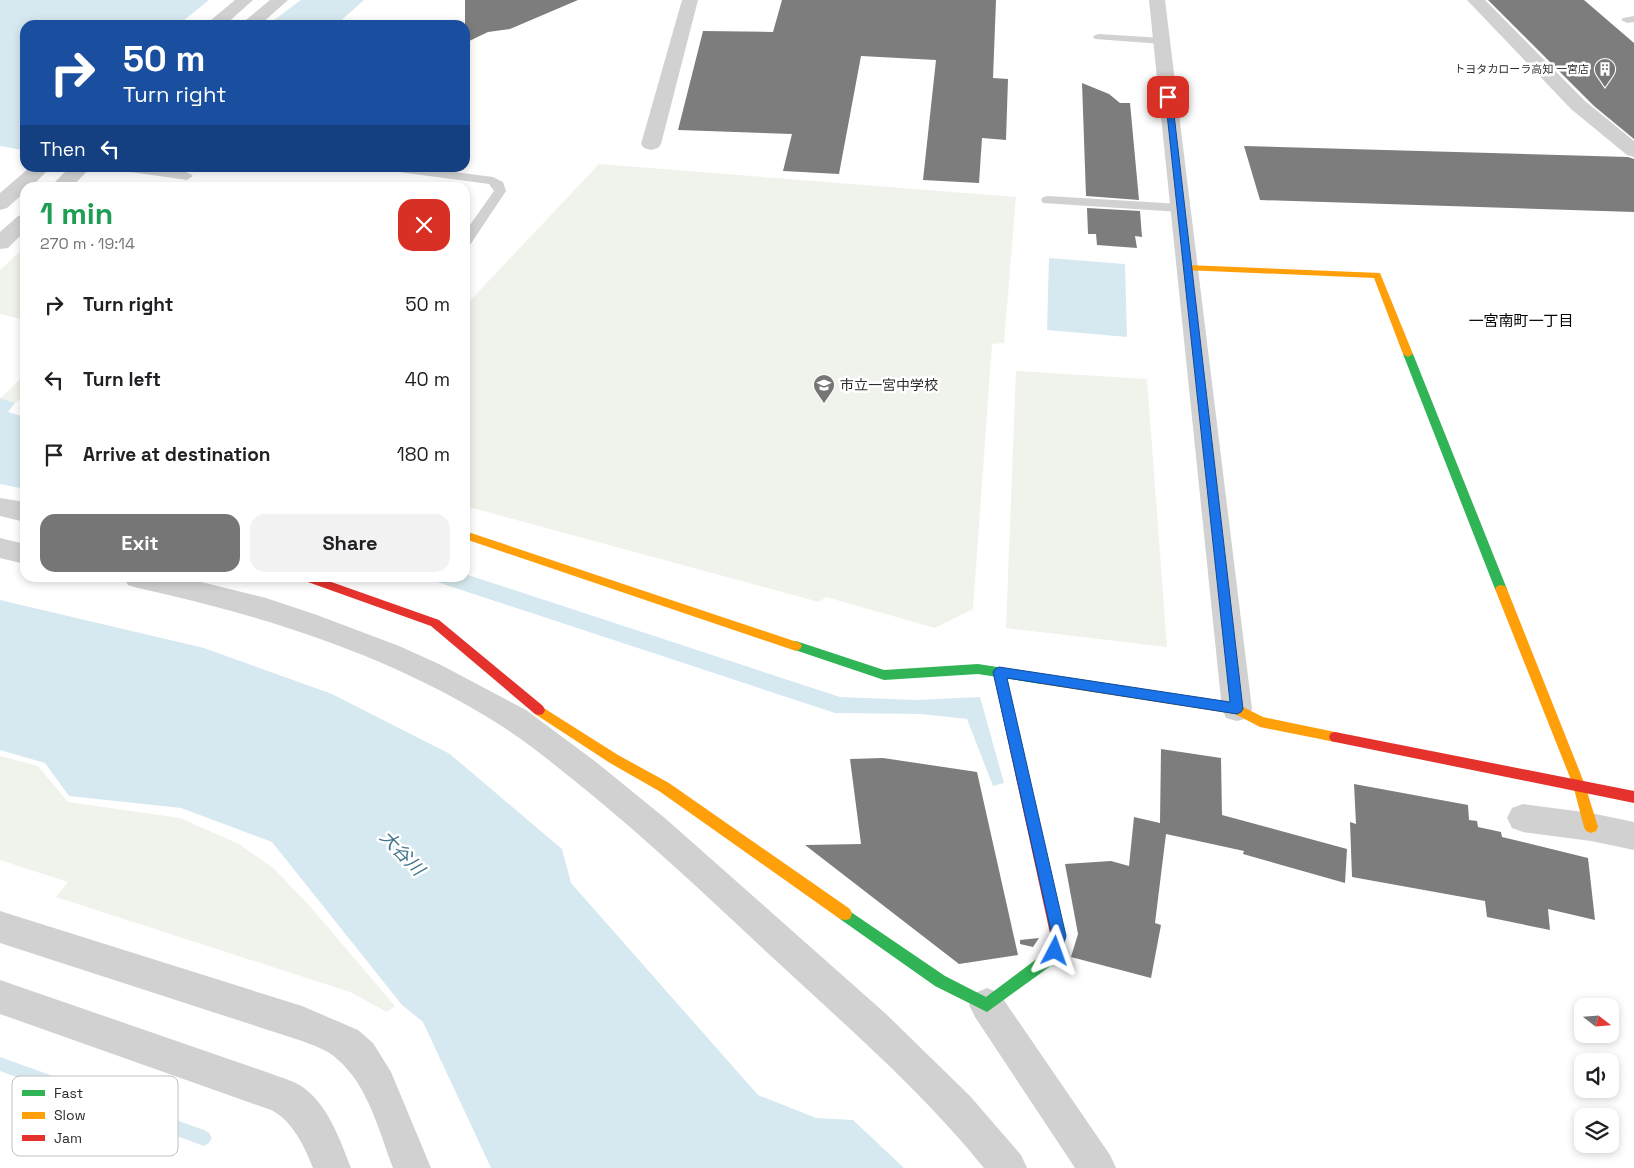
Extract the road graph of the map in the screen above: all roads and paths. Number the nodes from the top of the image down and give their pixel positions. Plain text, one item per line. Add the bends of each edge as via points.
1 (245, 0) edge
2 (280, 0) edge
3 (690, 0) edge
4 (1157, 0) edge
5 (1475, 0) edge
6 (220, 20) edge
7 (255, 20) edge
8 (1099, 37) dead end
9 (1162, 41) junction
10 (651, 144) dead end
11 (1634, 152) edge
12 (36, 172) edge
13 (76, 172) edge
14 (192, 172) edge
15 (428, 172) edge
16 (24, 182) edge
17 (65, 182) edge
18 (183, 182) edge
19 (20, 186) edge
20 (1048, 200) dead end
21 (0, 204) edge
22 (1180, 208) junction
23 (20, 225) edge
24 (470, 235) edge
25 (0, 243) edge
26 (1187, 268) junction
27 (0, 507) edge
28 (20, 511) edge
29 (470, 537) edge
30 (0, 548) edge
31 (20, 553) edge
32 (159, 582) edge
33 (320, 582) edge
34 (999, 672) junction
35 (1237, 709) junction
36 (559, 738) junction
37 (1579, 785) junction
38 (1634, 797) edge
39 (1523, 818) dead end
40 (1591, 827) junction
41 (1634, 836) edge
42 (0, 926) edge
43 (0, 997) edge
44 (987, 1005) junction
45 (332, 1168) edge
46 (412, 1168) edge
47 (1008, 1168) edge
48 (1098, 1168) edge

1 - 6 street
2 - 7 street
3 - 10 street
4 - 9 street
5 - 11 street via 1578,105
8 - 9 lane
9 - 22 street
12 - 16 street
13 - 17 street
14 - 18 lane
15 - 24 lane via 493,181 498,185 500,190
19 - 21 street
20 - 22 lane
22 - 26 street
23 - 25 street
26 - 35 street
26 - 37 street via 1377,275
27 - 28 street
29 - 34 street via 884,675 978,669
30 - 31 street
32 - 36 street via 278,612 391,654 513,718
33 - 36 street via 435,623 532,706
34 - 35 street
34 - 44 street via 1059,936 1055,951 1047,960
35 - 37 street via 1260,722
36 - 44 street via 614,759 664,787 940,981
36 - 47 street via 612,794 911,1060
37 - 38 street
37 - 40 street
39 - 40 street
40 - 41 street
42 - 46 street via 302,1023 349,1045 363,1058 372,1075
43 - 45 street via 290,1100 324,1146
44 - 48 street

